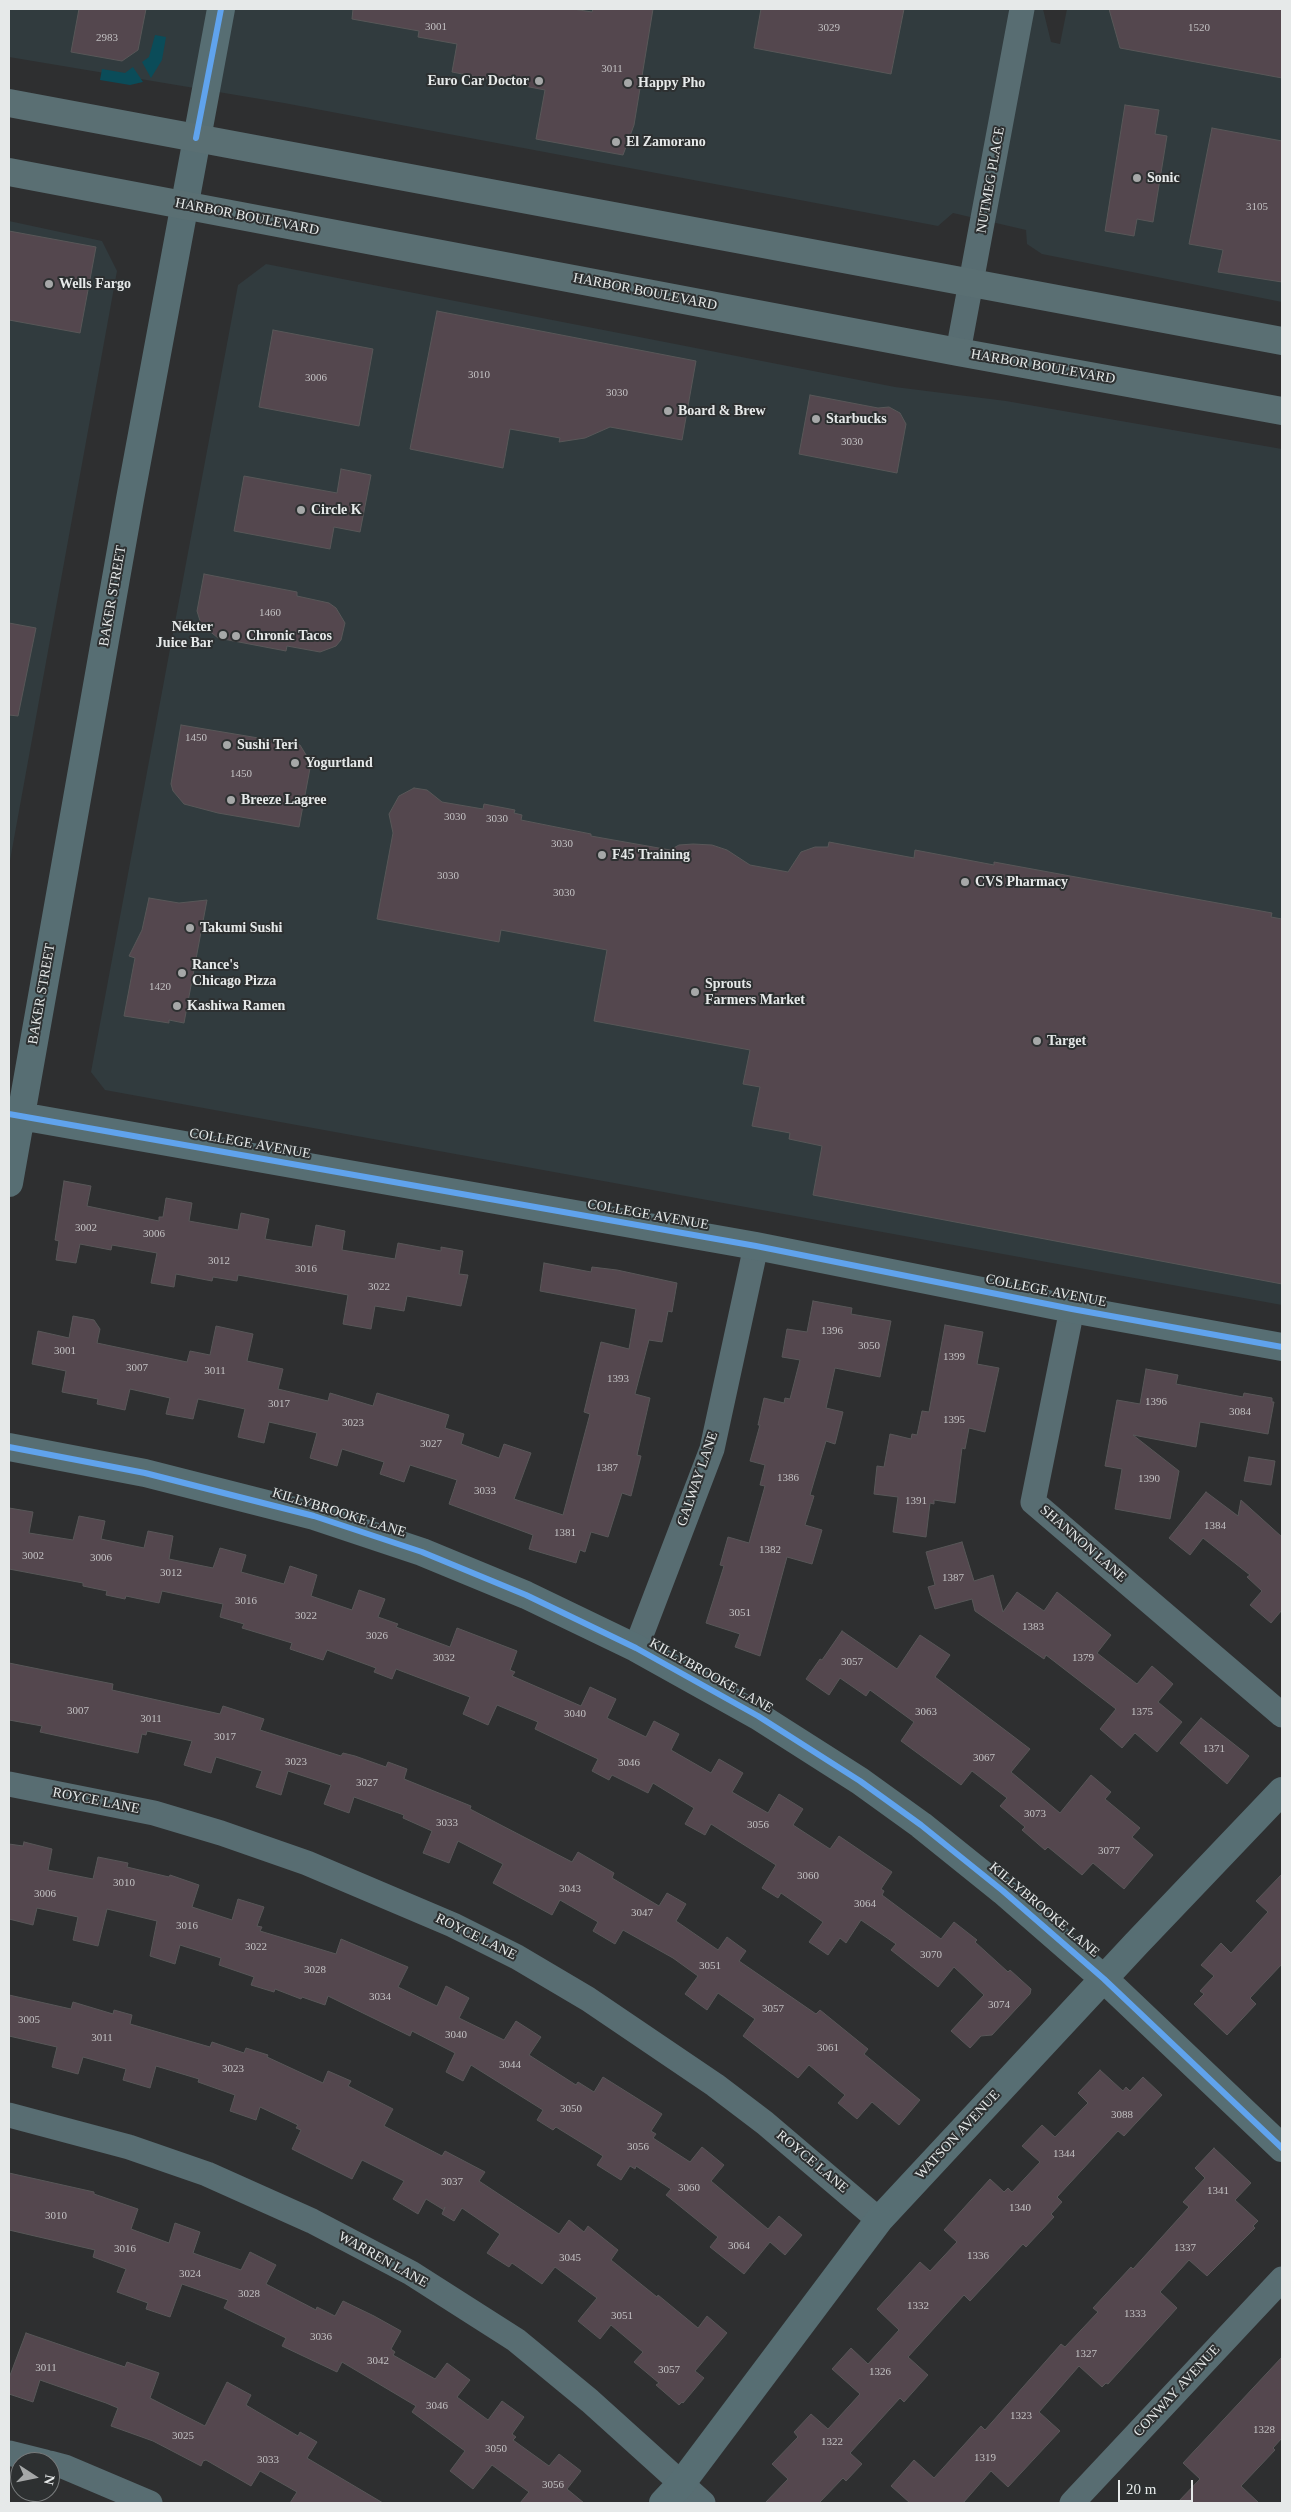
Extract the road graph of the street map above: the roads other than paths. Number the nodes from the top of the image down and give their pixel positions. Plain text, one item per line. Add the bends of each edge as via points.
1 (221, 9) edge
2 (1022, 9) edge
3 (9, 102) edge
4 (196, 138) junction
5 (9, 172) edge
6 (184, 205) junction
7 (972, 282) junction
8 (1282, 341) edge
9 (958, 352) junction
10 (1282, 411) edge
11 (14, 1116) edge
12 (9, 1183) edge
13 (756, 1246) junction
14 (1072, 1309) junction
15 (1282, 1347) edge
16 (9, 1448) edge
17 (636, 1648) junction
18 (1282, 1715) edge
19 (9, 1784) edge
20 (1282, 1791) edge
21 (1104, 1979) junction
22 (9, 2115) edge
23 (1282, 2148) edge
24 (880, 2220) junction
25 (1282, 2279) edge
26 (60, 2466) edge
27 (681, 2484) junction
28 (150, 2503) edge
29 (663, 2503) edge
30 (703, 2503) edge
31 (1072, 2503) edge

1 - 4 street, BAKER STREET
2 - 7 street, NUTMEG PLACE
3 - 4 main road
4 - 6 street, BAKER STREET
4 - 7 main road
5 - 6 main road, HARBOR BOULEVARD
6 - 9 main road, HARBOR BOULEVARD
6 - 11 street, BAKER STREET
7 - 8 main road
7 - 9 street, NUTMEG PLACE
9 - 10 main road, HARBOR BOULEVARD
11 - 12 street, BAKER STREET
11 - 13 street, COLLEGE AVENUE
13 - 14 street, COLLEGE AVENUE
13 - 17 street, GALWAY LANE via 712,1449
14 - 15 street, COLLEGE AVENUE
14 - 18 street, SHANNON LANE via 1033,1502
16 - 17 street, KILLYBROOKE LANE via 145,1472 314,1516 422,1552 526,1595
17 - 21 street, KILLYBROOKE LANE via 758,1716 860,1781 996,1885
19 - 24 street, ROYCE LANE via 154,1813 221,1833 307,1863 454,1925 588,1999 715,2085 781,2135
20 - 21 street, WATSON AVENUE
21 - 23 street, KILLYBROOKE LANE
21 - 24 street, WATSON AVENUE
22 - 27 street, WARREN LANE via 129,2147 207,2174 312,2222 411,2273 516,2340 590,2401
24 - 27 street, WATSON AVENUE
25 - 31 street, CONWAY AVENUE
26 - 28 street
27 - 29 street, WATSON AVENUE
27 - 30 street, WARREN LANE

